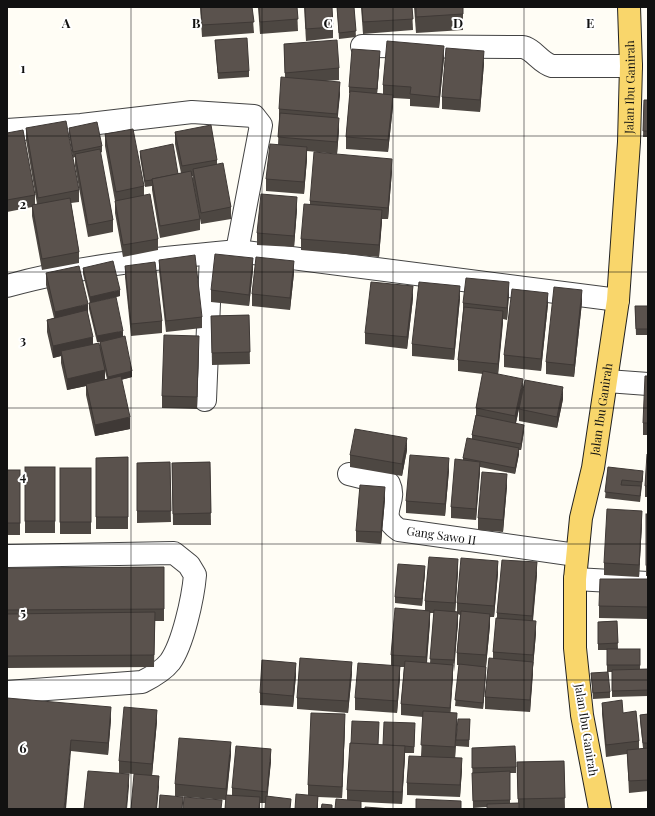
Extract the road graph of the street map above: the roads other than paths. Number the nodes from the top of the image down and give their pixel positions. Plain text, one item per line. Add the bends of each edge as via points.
1 (629, 7) edge
2 (362, 46) dead end
3 (631, 66) junction
4 (7, 130) edge
5 (237, 251) junction
6 (211, 254) junction
7 (7, 286) edge
8 (618, 300) junction
9 (607, 381) junction
10 (648, 384) edge
11 (205, 400) dead end
12 (349, 474) dead end
13 (576, 555) junction
14 (7, 556) edge
15 (575, 579) junction
16 (648, 583) edge
17 (7, 692) edge
18 (600, 809) edge

1 - 3 main road, Jalan Ibu Ganirah
2 - 3 street via 527,47 543,63 552,66
3 - 8 main road, Jalan Ibu Ganirah via 629,142
4 - 5 street via 81,125 192,112 254,116 261,125
5 - 6 street
5 - 8 street
6 - 7 street via 183,255 75,271
6 - 11 street
8 - 9 main road, Jalan Ibu Ganirah
9 - 10 street
9 - 13 main road, Jalan Ibu Ganirah
12 - 13 street, Gang Sawo II via 389,484 392,490 387,517 390,524 399,530
13 - 15 main road, Jalan Ibu Ganirah
14 - 17 street via 174,553 189,565 195,575 189,614 176,651 170,663 155,675 142,682
15 - 16 street
15 - 18 main road, Jalan Ibu Ganirah via 575,648 582,715

